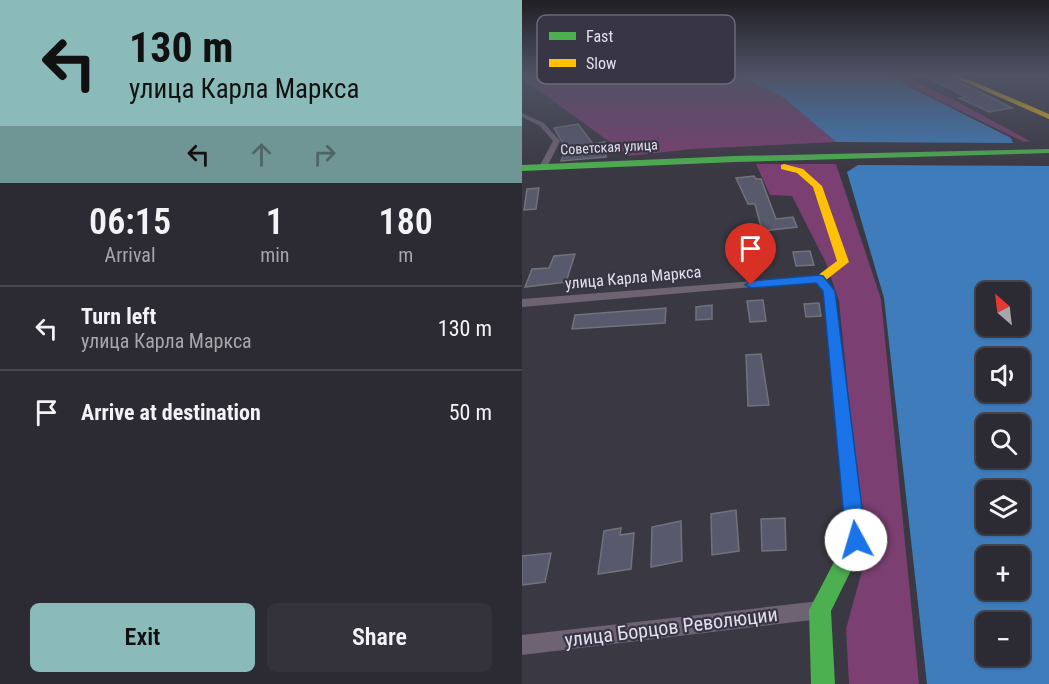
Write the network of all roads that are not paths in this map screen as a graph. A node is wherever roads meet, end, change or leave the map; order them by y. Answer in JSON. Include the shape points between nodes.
{"nodes":[{"id":1,"x":1026,"y":107,"type":"edge"},
{"id":2,"x":522,"y":115,"type":"edge"},
{"id":3,"x":1049,"y":117,"type":"edge"},
{"id":4,"x":1046,"y":151,"type":"edge"},
{"id":5,"x":543,"y":167,"type":"junction"},
{"id":6,"x":784,"y":167,"type":"dead end"},
{"id":7,"x":522,"y":168,"type":"edge"},
{"id":8,"x":819,"y":279,"type":"junction"},
{"id":9,"x":522,"y":303,"type":"edge"},
{"id":10,"x":820,"y":610,"type":"junction"},
{"id":11,"x":522,"y":645,"type":"edge"},
{"id":12,"x":823,"y":684,"type":"edge"}],
"edges":[{"from":1,"to":3,"type":"street"},
{"from":2,"to":5,"type":"street","via":[[545,124],[557,141]]},
{"from":4,"to":5,"type":"street","name":"Советская улица"},
{"from":5,"to":7,"type":"street","name":"Советская улица"},
{"from":6,"to":8,"type":"street","via":[[800,171],[817,186],[831,222],[843,262]]},
{"from":8,"to":9,"type":"street","name":"улица Карла Маркса"},
{"from":8,"to":10,"type":"street","via":[[829,291],[856,540]]},
{"from":10,"to":11,"type":"street","name":"улица Борцов Революции"},
{"from":10,"to":12,"type":"street"}]}
